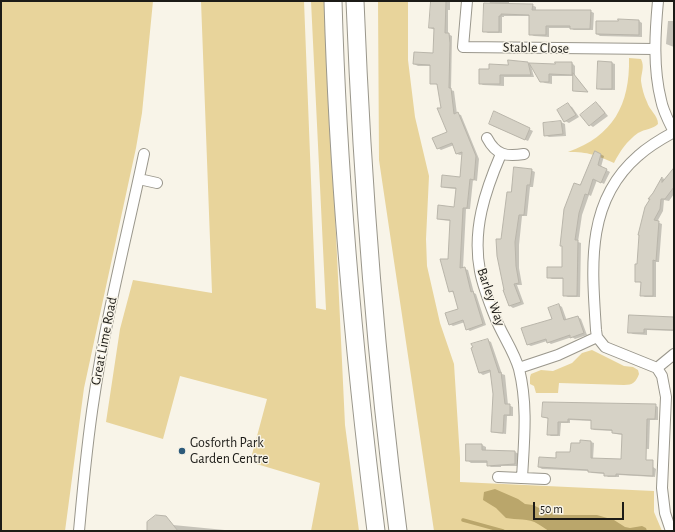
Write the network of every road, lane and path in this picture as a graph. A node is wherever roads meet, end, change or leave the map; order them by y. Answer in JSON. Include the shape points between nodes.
{"nodes":[{"id":1,"x":333,"y":1,"type":"edge"},
{"id":2,"x":355,"y":1,"type":"edge"},
{"id":3,"x":467,"y":1,"type":"edge"},
{"id":4,"x":658,"y":1,"type":"edge"},
{"id":5,"x":655,"y":49,"type":"junction"},
{"id":6,"x":674,"y":132,"type":"edge"},
{"id":7,"x":487,"y":138,"type":"dead end"},
{"id":8,"x":144,"y":154,"type":"dead end"},
{"id":9,"x":501,"y":154,"type":"junction"},
{"id":10,"x":524,"y":154,"type":"dead end"},
{"id":11,"x":139,"y":179,"type":"junction"},
{"id":12,"x":157,"y":183,"type":"dead end"},
{"id":13,"x":597,"y":338,"type":"junction"},
{"id":14,"x":674,"y":354,"type":"edge"},
{"id":15,"x":519,"y":368,"type":"junction"},
{"id":16,"x":657,"y":368,"type":"junction"},
{"id":17,"x":498,"y":477,"type":"dead end"},
{"id":18,"x":522,"y":478,"type":"junction"},
{"id":19,"x":545,"y":479,"type":"dead end"},
{"id":20,"x":79,"y":531,"type":"edge"},
{"id":21,"x":376,"y":531,"type":"edge"},
{"id":22,"x":398,"y":531,"type":"edge"},
{"id":23,"x":671,"y":531,"type":"edge"}],
"edges":[{"from":1,"to":21,"type":"main road","via":[[349,270]]},
{"from":2,"to":22,"type":"main road","via":[[366,203]]},
{"from":3,"to":5,"type":"street","name":"Stable Close","via":[[463,47]]},
{"from":4,"to":5,"type":"street"},
{"from":5,"to":6,"type":"street","via":[[661,101]]},
{"from":6,"to":13,"type":"street","via":[[634,160],[616,180],[604,202],[595,234],[593,266]]},
{"from":7,"to":9,"type":"street"},
{"from":8,"to":11,"type":"street","name":"Great Lime Road"},
{"from":9,"to":10,"type":"street"},
{"from":9,"to":15,"type":"street","name":"Barley Way","via":[[481,214],[477,252],[484,288]]},
{"from":11,"to":12,"type":"street"},
{"from":11,"to":20,"type":"street","name":"Great Lime Road","via":[[95,390]]},
{"from":13,"to":15,"type":"street"},
{"from":13,"to":16,"type":"street","via":[[605,346]]},
{"from":14,"to":16,"type":"street"},
{"from":15,"to":18,"type":"street","name":"Barley Way","via":[[526,418]]},
{"from":16,"to":23,"type":"street","via":[[662,376],[666,396],[662,488],[665,513]]},
{"from":17,"to":18,"type":"street"},
{"from":18,"to":19,"type":"street"}]}
